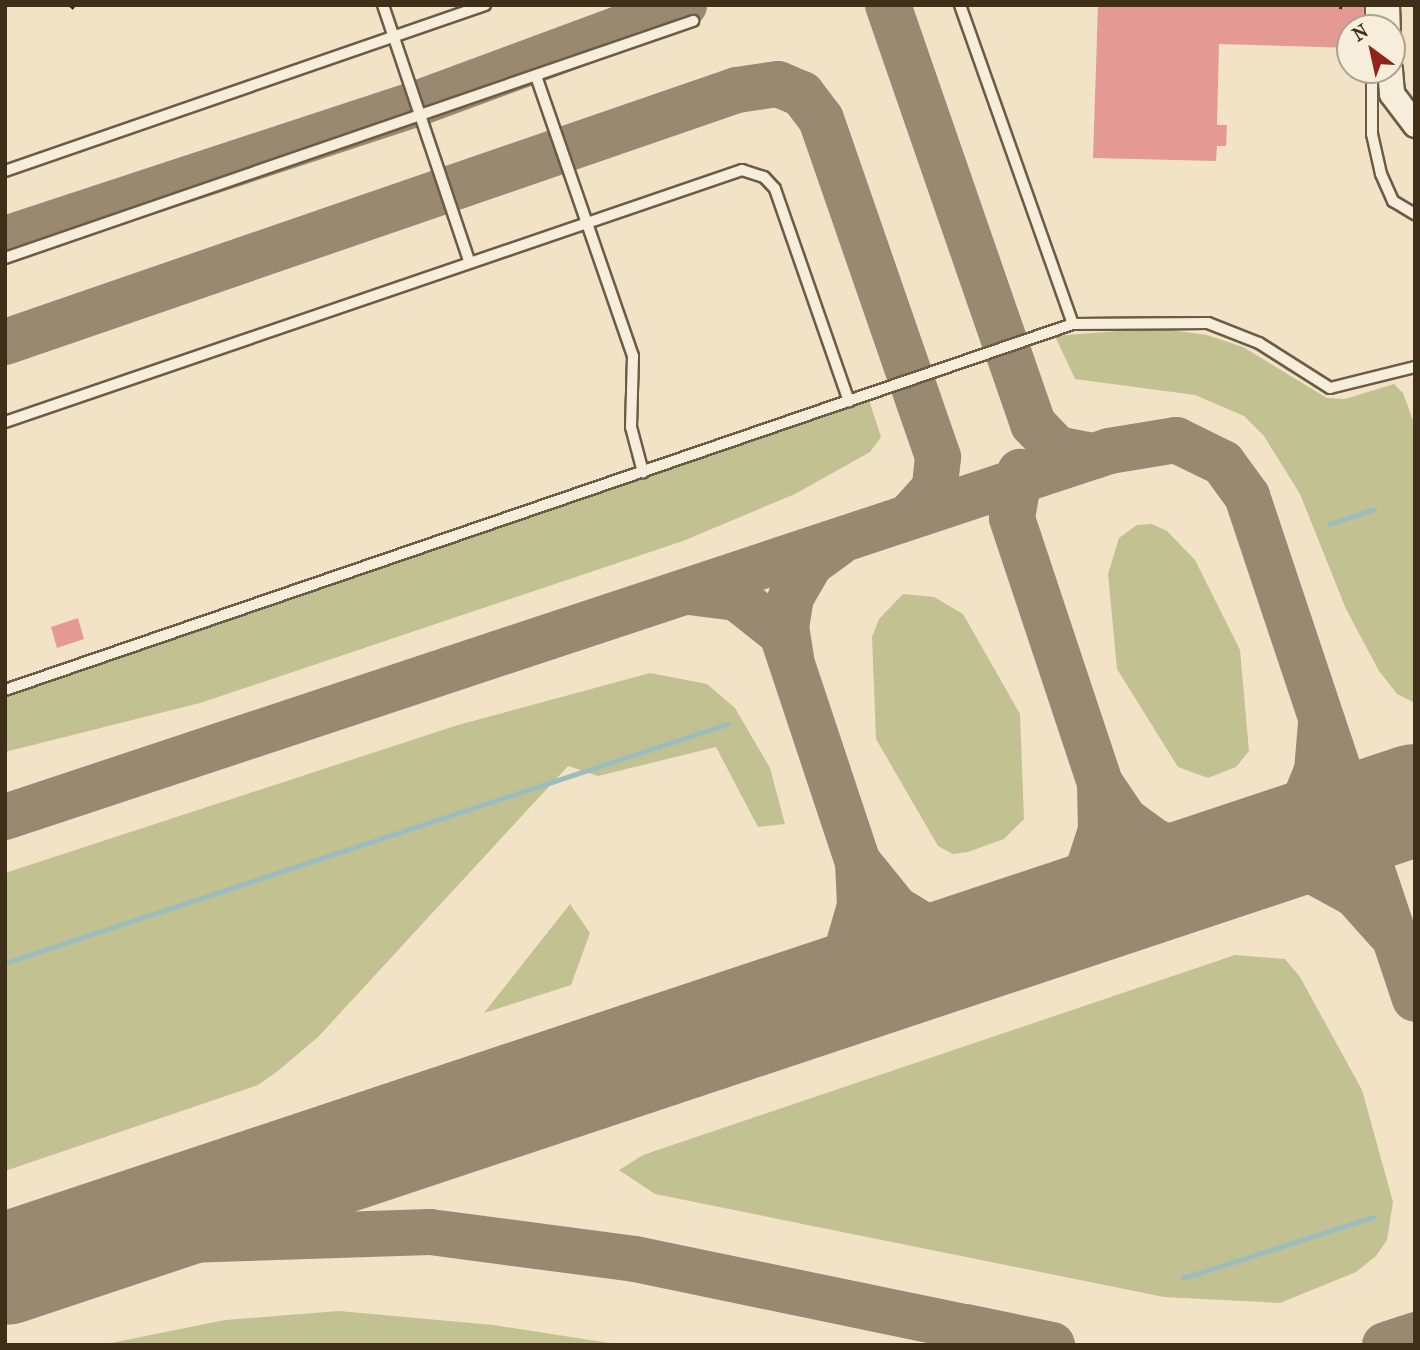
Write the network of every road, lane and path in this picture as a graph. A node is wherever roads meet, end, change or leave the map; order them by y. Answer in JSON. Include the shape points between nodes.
{"nodes":[{"id":1,"x":70,"y":5,"type":"edge"},
{"id":2,"x":383,"y":5,"type":"edge"},
{"id":3,"x":485,"y":5,"type":"edge"},
{"id":4,"x":960,"y":5,"type":"edge"},
{"id":5,"x":76,"y":10,"type":"dead end"},
{"id":6,"x":693,"y":21,"type":"dead end"},
{"id":7,"x":394,"y":38,"type":"junction"},
{"id":8,"x":536,"y":76,"type":"junction"},
{"id":9,"x":1371,"y":84,"type":"edge"},
{"id":10,"x":1391,"y":84,"type":"edge"},
{"id":11,"x":420,"y":116,"type":"junction"},
{"id":12,"x":1415,"y":125,"type":"edge"},
{"id":13,"x":5,"y":171,"type":"edge"},
{"id":14,"x":1415,"y":214,"type":"edge"},
{"id":15,"x":585,"y":221,"type":"junction"},
{"id":16,"x":5,"y":258,"type":"edge"},
{"id":17,"x":469,"y":261,"type":"junction"},
{"id":18,"x":1073,"y":324,"type":"junction"},
{"id":19,"x":1415,"y":367,"type":"edge"},
{"id":20,"x":849,"y":401,"type":"junction"},
{"id":21,"x":5,"y":422,"type":"edge"},
{"id":22,"x":643,"y":471,"type":"junction"},
{"id":23,"x":5,"y":690,"type":"edge"}],
"edges":[{"from":1,"to":5,"type":"path"},
{"from":2,"to":7,"type":"lane"},
{"from":3,"to":7,"type":"lane"},
{"from":4,"to":18,"type":"lane"},
{"from":6,"to":8,"type":"lane"},
{"from":7,"to":11,"type":"lane"},
{"from":7,"to":13,"type":"lane"},
{"from":8,"to":11,"type":"lane"},
{"from":8,"to":15,"type":"lane"},
{"from":9,"to":14,"type":"lane","via":[[1372,134],[1381,174],[1393,201]]},
{"from":10,"to":12,"type":"street","via":[[1392,94]]},
{"from":11,"to":16,"type":"lane"},
{"from":11,"to":17,"type":"lane"},
{"from":15,"to":17,"type":"lane"},
{"from":15,"to":20,"type":"lane","via":[[733,171],[764,177],[780,202]]},
{"from":15,"to":22,"type":"lane","via":[[635,365],[631,427]]},
{"from":17,"to":21,"type":"lane"},
{"from":18,"to":19,"type":"lane","via":[[1208,323],[1259,343],[1330,388]]},
{"from":18,"to":20,"type":"lane"},
{"from":20,"to":22,"type":"lane"},
{"from":22,"to":23,"type":"lane"}]}
